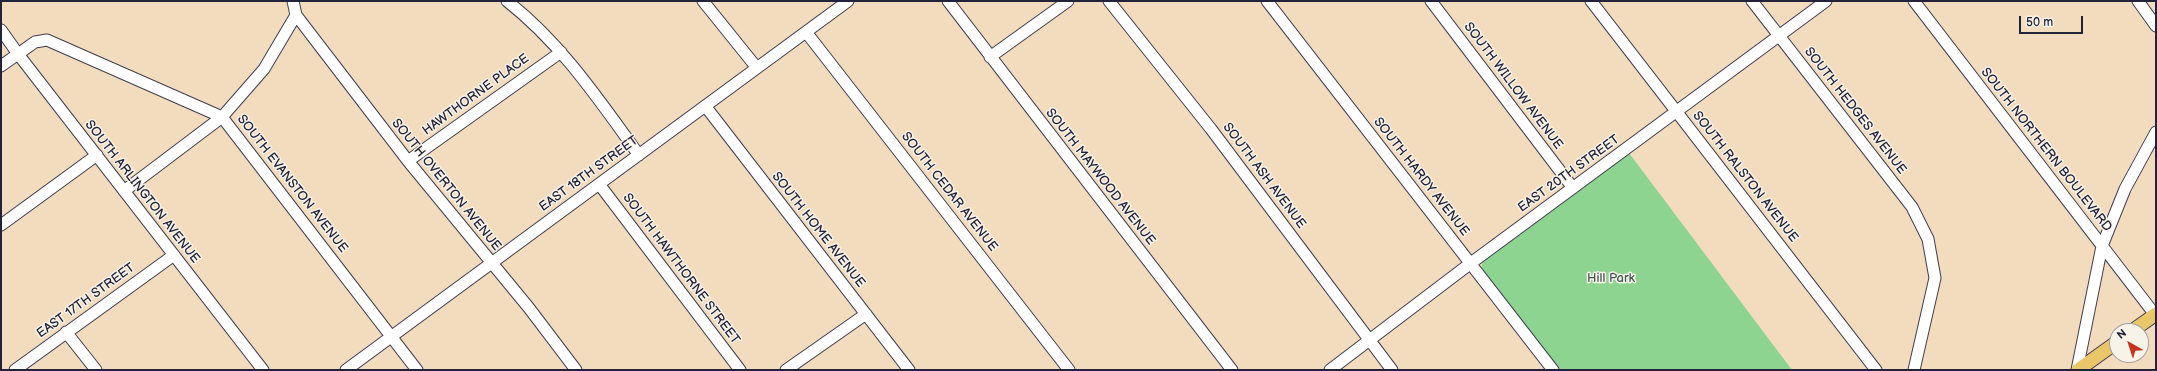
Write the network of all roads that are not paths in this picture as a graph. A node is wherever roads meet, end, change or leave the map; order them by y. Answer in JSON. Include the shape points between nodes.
{"nodes":[{"id":1,"x":293,"y":1,"type":"edge"},
{"id":2,"x":507,"y":1,"type":"edge"},
{"id":3,"x":703,"y":1,"type":"edge"},
{"id":4,"x":848,"y":1,"type":"edge"},
{"id":5,"x":948,"y":1,"type":"edge"},
{"id":6,"x":1068,"y":1,"type":"edge"},
{"id":7,"x":1109,"y":1,"type":"edge"},
{"id":8,"x":1267,"y":1,"type":"edge"},
{"id":9,"x":1431,"y":1,"type":"edge"},
{"id":10,"x":1590,"y":1,"type":"edge"},
{"id":11,"x":1752,"y":1,"type":"edge"},
{"id":12,"x":1826,"y":1,"type":"edge"},
{"id":13,"x":1914,"y":1,"type":"edge"},
{"id":14,"x":2138,"y":1,"type":"edge"},
{"id":15,"x":296,"y":15,"type":"junction"},
{"id":16,"x":2156,"y":26,"type":"edge"},
{"id":17,"x":1,"y":30,"type":"edge"},
{"id":18,"x":806,"y":32,"type":"junction"},
{"id":19,"x":1779,"y":37,"type":"junction"},
{"id":20,"x":561,"y":52,"type":"junction"},
{"id":21,"x":18,"y":54,"type":"junction"},
{"id":22,"x":990,"y":57,"type":"junction"},
{"id":23,"x":1,"y":66,"type":"edge"},
{"id":24,"x":757,"y":68,"type":"junction"},
{"id":25,"x":706,"y":107,"type":"junction"},
{"id":26,"x":1678,"y":112,"type":"junction"},
{"id":27,"x":222,"y":117,"type":"junction"},
{"id":28,"x":2156,"y":132,"type":"edge"},
{"id":29,"x":97,"y":155,"type":"junction"},
{"id":30,"x":639,"y":155,"type":"junction"},
{"id":31,"x":408,"y":161,"type":"junction"},
{"id":32,"x":599,"y":184,"type":"junction"},
{"id":33,"x":1574,"y":188,"type":"junction"},
{"id":34,"x":124,"y":191,"type":"junction"},
{"id":35,"x":1,"y":225,"type":"edge"},
{"id":36,"x":2102,"y":246,"type":"junction"},
{"id":37,"x":174,"y":255,"type":"junction"},
{"id":38,"x":490,"y":263,"type":"junction"},
{"id":39,"x":1470,"y":263,"type":"junction"},
{"id":40,"x":866,"y":314,"type":"junction"},
{"id":41,"x":2156,"y":315,"type":"edge"},
{"id":42,"x":2144,"y":323,"type":"edge"},
{"id":43,"x":66,"y":332,"type":"junction"},
{"id":44,"x":391,"y":336,"type":"junction"},
{"id":45,"x":1369,"y":341,"type":"junction"},
{"id":46,"x":2109,"y":348,"type":"edge"},
{"id":47,"x":15,"y":370,"type":"edge"},
{"id":48,"x":96,"y":370,"type":"edge"},
{"id":49,"x":263,"y":370,"type":"edge"},
{"id":50,"x":346,"y":370,"type":"edge"},
{"id":51,"x":417,"y":370,"type":"edge"},
{"id":52,"x":576,"y":370,"type":"edge"},
{"id":53,"x":740,"y":370,"type":"edge"},
{"id":54,"x":786,"y":370,"type":"edge"},
{"id":55,"x":909,"y":370,"type":"edge"},
{"id":56,"x":1069,"y":370,"type":"edge"},
{"id":57,"x":1232,"y":370,"type":"edge"},
{"id":58,"x":1330,"y":370,"type":"edge"},
{"id":59,"x":1392,"y":370,"type":"edge"},
{"id":60,"x":1553,"y":370,"type":"edge"},
{"id":61,"x":1876,"y":370,"type":"edge"},
{"id":62,"x":1914,"y":370,"type":"edge"},
{"id":63,"x":2078,"y":370,"type":"edge"}],
"edges":[{"from":1,"to":15,"type":"street"},
{"from":2,"to":20,"type":"street"},
{"from":3,"to":24,"type":"street"},
{"from":4,"to":18,"type":"street","name":"EAST 18TH STREET"},
{"from":5,"to":22,"type":"street","name":"SOUTH MAYWOOD AVENUE"},
{"from":6,"to":22,"type":"street"},
{"from":7,"to":45,"type":"street","name":"SOUTH ASH AVENUE","via":[[1211,129]]},
{"from":8,"to":39,"type":"street","name":"SOUTH HARDY AVENUE"},
{"from":9,"to":33,"type":"street","name":"SOUTH WILLOW AVENUE"},
{"from":10,"to":26,"type":"street","name":"SOUTH RALSTON AVENUE"},
{"from":11,"to":19,"type":"street","name":"SOUTH HEDGES AVENUE"},
{"from":12,"to":19,"type":"street","name":"EAST 20TH STREET"},
{"from":13,"to":36,"type":"street","name":"SOUTH NORTHERN BOULEVARD"},
{"from":14,"to":16,"type":"street"},
{"from":15,"to":27,"type":"street","via":[[264,69]]},
{"from":15,"to":31,"type":"street","name":"SOUTH OVERTON AVENUE"},
{"from":17,"to":21,"type":"street","name":"SOUTH ARLINGTON AVENUE"},
{"from":18,"to":24,"type":"street","name":"EAST 18TH STREET"},
{"from":18,"to":56,"type":"street","name":"SOUTH CEDAR AVENUE"},
{"from":19,"to":26,"type":"street","name":"EAST 20TH STREET"},
{"from":19,"to":62,"type":"street","name":"SOUTH HEDGES AVENUE","via":[[1912,207],[1929,243],[1935,278]]},
{"from":20,"to":30,"type":"street","via":[[587,83]]},
{"from":20,"to":31,"type":"street","name":"HAWTHORNE PLACE"},
{"from":21,"to":23,"type":"street","name":"SOUTH EVANSTON AVENUE"},
{"from":21,"to":27,"type":"street","name":"SOUTH EVANSTON AVENUE","via":[[35,42],[47,40]]},
{"from":21,"to":29,"type":"street","name":"SOUTH ARLINGTON AVENUE"},
{"from":22,"to":57,"type":"street","name":"SOUTH MAYWOOD AVENUE"},
{"from":24,"to":25,"type":"street","name":"EAST 18TH STREET"},
{"from":25,"to":30,"type":"street","name":"EAST 18TH STREET"},
{"from":25,"to":40,"type":"street","name":"SOUTH HOME AVENUE"},
{"from":26,"to":33,"type":"street","name":"EAST 20TH STREET"},
{"from":26,"to":61,"type":"street","name":"SOUTH RALSTON AVENUE"},
{"from":27,"to":34,"type":"street"},
{"from":27,"to":44,"type":"street","name":"SOUTH EVANSTON AVENUE"},
{"from":28,"to":36,"type":"street","via":[[2125,189]]},
{"from":29,"to":34,"type":"street","name":"SOUTH ARLINGTON AVENUE"},
{"from":29,"to":35,"type":"street"},
{"from":30,"to":32,"type":"street","name":"EAST 18TH STREET"},
{"from":31,"to":38,"type":"street","name":"SOUTH OVERTON AVENUE"},
{"from":32,"to":38,"type":"street","name":"EAST 18TH STREET"},
{"from":32,"to":53,"type":"street","name":"SOUTH HAWTHORNE STREET"},
{"from":33,"to":39,"type":"street","name":"EAST 20TH STREET"},
{"from":34,"to":37,"type":"street","name":"SOUTH ARLINGTON AVENUE"},
{"from":36,"to":41,"type":"street","name":"SOUTH NORTHERN BOULEVARD"},
{"from":36,"to":63,"type":"street"},
{"from":37,"to":43,"type":"street","name":"EAST 17TH STREET"},
{"from":37,"to":49,"type":"street","name":"SOUTH ARLINGTON AVENUE"},
{"from":38,"to":44,"type":"street","name":"EAST 18TH STREET"},
{"from":38,"to":52,"type":"street","name":"SOUTH OVERTON AVENUE","via":[[529,308]]},
{"from":39,"to":45,"type":"street","name":"EAST 20TH STREET"},
{"from":39,"to":60,"type":"street","name":"SOUTH HARDY AVENUE"},
{"from":40,"to":54,"type":"street"},
{"from":40,"to":55,"type":"street","name":"SOUTH HOME AVENUE"},
{"from":41,"to":42,"type":"main road"},
{"from":43,"to":47,"type":"street","name":"EAST 17TH STREET"},
{"from":43,"to":48,"type":"street"},
{"from":44,"to":50,"type":"street","name":"EAST 18TH STREET"},
{"from":44,"to":51,"type":"street","name":"SOUTH EVANSTON AVENUE"},
{"from":45,"to":58,"type":"street","name":"EAST 20TH STREET"},
{"from":45,"to":59,"type":"street","name":"SOUTH ASH AVENUE"},
{"from":46,"to":63,"type":"main road"}]}
